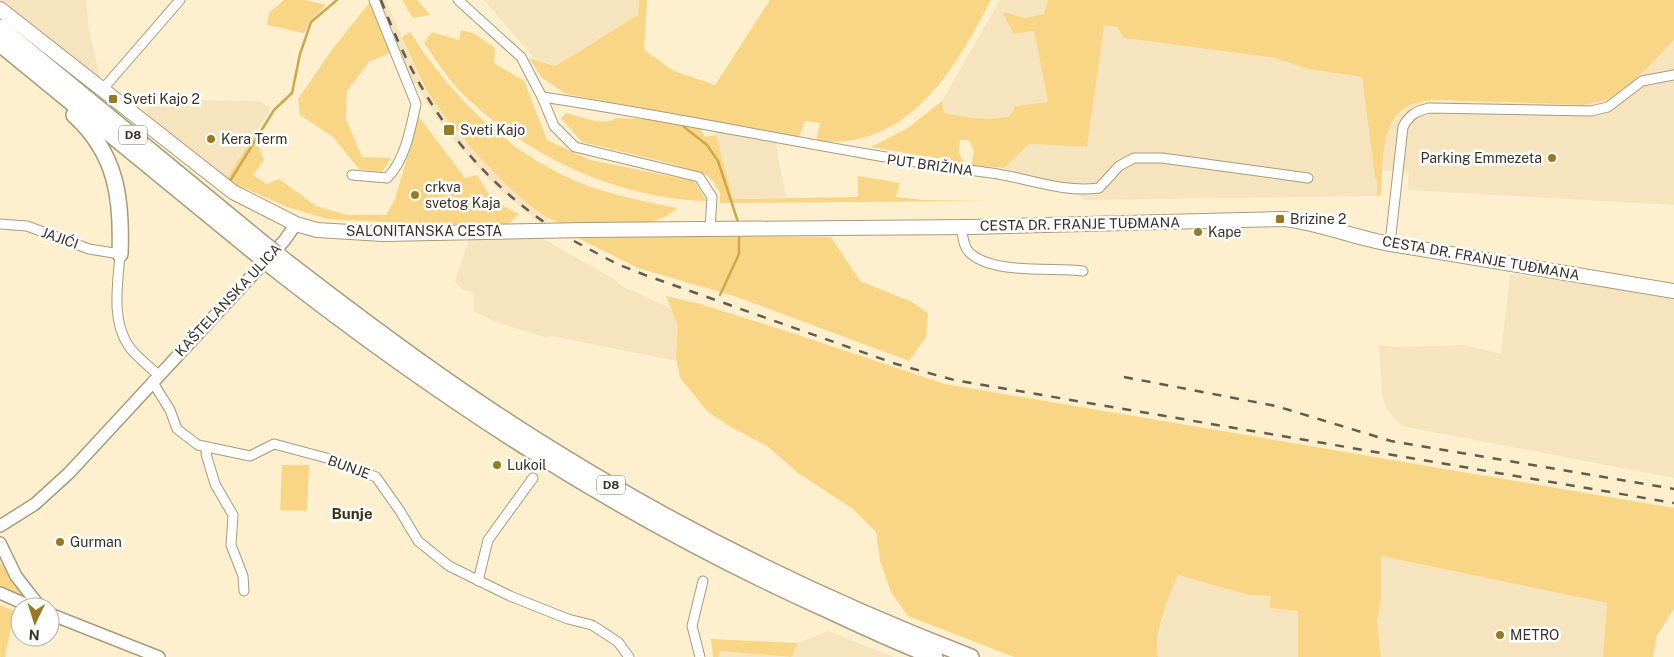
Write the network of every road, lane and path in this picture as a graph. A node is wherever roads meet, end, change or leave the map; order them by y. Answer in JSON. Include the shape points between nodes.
{"nodes":[{"id":1,"x":180,"y":0,"type":"edge"},
{"id":2,"x":374,"y":0,"type":"edge"},
{"id":3,"x":458,"y":0,"type":"edge"},
{"id":4,"x":0,"y":9,"type":"edge"},
{"id":5,"x":0,"y":27,"type":"edge"},
{"id":6,"x":0,"y":44,"type":"edge"},
{"id":7,"x":1674,"y":75,"type":"edge"},
{"id":8,"x":47,"y":82,"type":"junction"},
{"id":9,"x":102,"y":90,"type":"junction"},
{"id":10,"x":542,"y":96,"type":"junction"},
{"id":11,"x":352,"y":175,"type":"dead end"},
{"id":12,"x":1308,"y":178,"type":"dead end"},
{"id":13,"x":0,"y":224,"type":"edge"},
{"id":14,"x":296,"y":224,"type":"junction"},
{"id":15,"x":962,"y":227,"type":"junction"},
{"id":16,"x":710,"y":229,"type":"junction"},
{"id":17,"x":727,"y":229,"type":"joint"},
{"id":18,"x":1390,"y":244,"type":"junction"},
{"id":19,"x":259,"y":248,"type":"junction"},
{"id":20,"x":120,"y":254,"type":"junction"},
{"id":21,"x":279,"y":264,"type":"junction"},
{"id":22,"x":1082,"y":271,"type":"dead end"},
{"id":23,"x":1674,"y":291,"type":"edge"},
{"id":24,"x":155,"y":378,"type":"junction"},
{"id":25,"x":206,"y":448,"type":"junction"},
{"id":26,"x":533,"y":478,"type":"dead end"},
{"id":27,"x":0,"y":526,"type":"edge"},
{"id":28,"x":0,"y":543,"type":"edge"},
{"id":29,"x":478,"y":581,"type":"junction"},
{"id":30,"x":703,"y":581,"type":"dead end"},
{"id":31,"x":244,"y":591,"type":"dead end"},
{"id":32,"x":32,"y":597,"type":"edge"},
{"id":33,"x":60,"y":618,"type":"edge"},
{"id":34,"x":160,"y":657,"type":"edge"},
{"id":35,"x":629,"y":657,"type":"edge"},
{"id":36,"x":700,"y":657,"type":"edge"},
{"id":37,"x":935,"y":657,"type":"edge"},
{"id":38,"x":971,"y":657,"type":"edge"}],
"edges":[{"from":1,"to":9,"type":"street"},
{"from":2,"to":11,"type":"street","via":[[416,104],[394,171],[386,178]]},
{"from":3,"to":10,"type":"street","via":[[521,57]]},
{"from":4,"to":9,"type":"main road","name":"SALONITANSKA CESTA"},
{"from":5,"to":19,"type":"highway","number":"D8"},
{"from":6,"to":8,"type":"highway","number":"D8"},
{"from":7,"to":18,"type":"street","via":[[1642,81],[1608,107],[1591,111],[1428,108],[1416,111],[1403,127]]},
{"from":8,"to":19,"type":"highway","number":"D8"},
{"from":8,"to":20,"type":"highway","via":[[49,93],[79,120],[107,159],[118,187]]},
{"from":9,"to":14,"type":"main road","name":"SALONITANSKA CESTA","via":[[233,192]]},
{"from":10,"to":12,"type":"street","name":"PUT BRIŽINA","via":[[882,158],[1008,175],[1060,188],[1099,188],[1119,166],[1134,158],[1162,158]]},
{"from":10,"to":16,"type":"street","via":[[554,126],[575,147],[699,177],[712,197]]},
{"from":13,"to":20,"type":"street","name":"JAJIĆI","via":[[27,226],[89,249]]},
{"from":14,"to":16,"type":"main road","name":"SALONITANSKA CESTA","via":[[317,230],[383,234]]},
{"from":14,"to":24,"type":"street","name":"KAŠTELANSKA ULICA","via":[[284,241]]},
{"from":15,"to":17,"type":"main road","name":"CESTA DR. FRANJE TUĐMANA"},
{"from":15,"to":18,"type":"main road","name":"CESTA DR. FRANJE TUĐMANA","via":[[1284,219],[1304,221]]},
{"from":15,"to":22,"type":"street","via":[[970,253],[988,262],[1018,268]]},
{"from":16,"to":17,"type":"main road","name":"SALONITANSKA CESTA"},
{"from":18,"to":23,"type":"main road","name":"CESTA DR. FRANJE TUĐMANA"},
{"from":19,"to":21,"type":"highway","number":"D8","bridge":true},
{"from":20,"to":24,"type":"street","via":[[117,305],[120,330],[128,346]]},
{"from":21,"to":37,"type":"highway","number":"D8","via":[[411,372],[614,503],[779,589]]},
{"from":21,"to":38,"type":"highway","number":"D8","via":[[538,441],[621,491],[786,578]]},
{"from":24,"to":25,"type":"street","name":"BUNJE","via":[[177,429],[188,440]]},
{"from":24,"to":27,"type":"street","name":"KAŠTELANSKA ULICA","via":[[49,493]]},
{"from":25,"to":29,"type":"street","name":"BUNJE","via":[[250,456],[274,444],[334,460],[376,477],[418,541],[449,566]]},
{"from":25,"to":31,"type":"street","via":[[215,484],[233,515],[231,546],[243,576]]},
{"from":26,"to":29,"type":"street","via":[[488,540]]},
{"from":28,"to":32,"type":"street","via":[[16,576]]},
{"from":29,"to":35,"type":"street","name":"BUNJE","via":[[535,606],[592,625],[618,642]]},
{"from":30,"to":36,"type":"street","via":[[692,626]]},
{"from":33,"to":34,"type":"street"}]}
